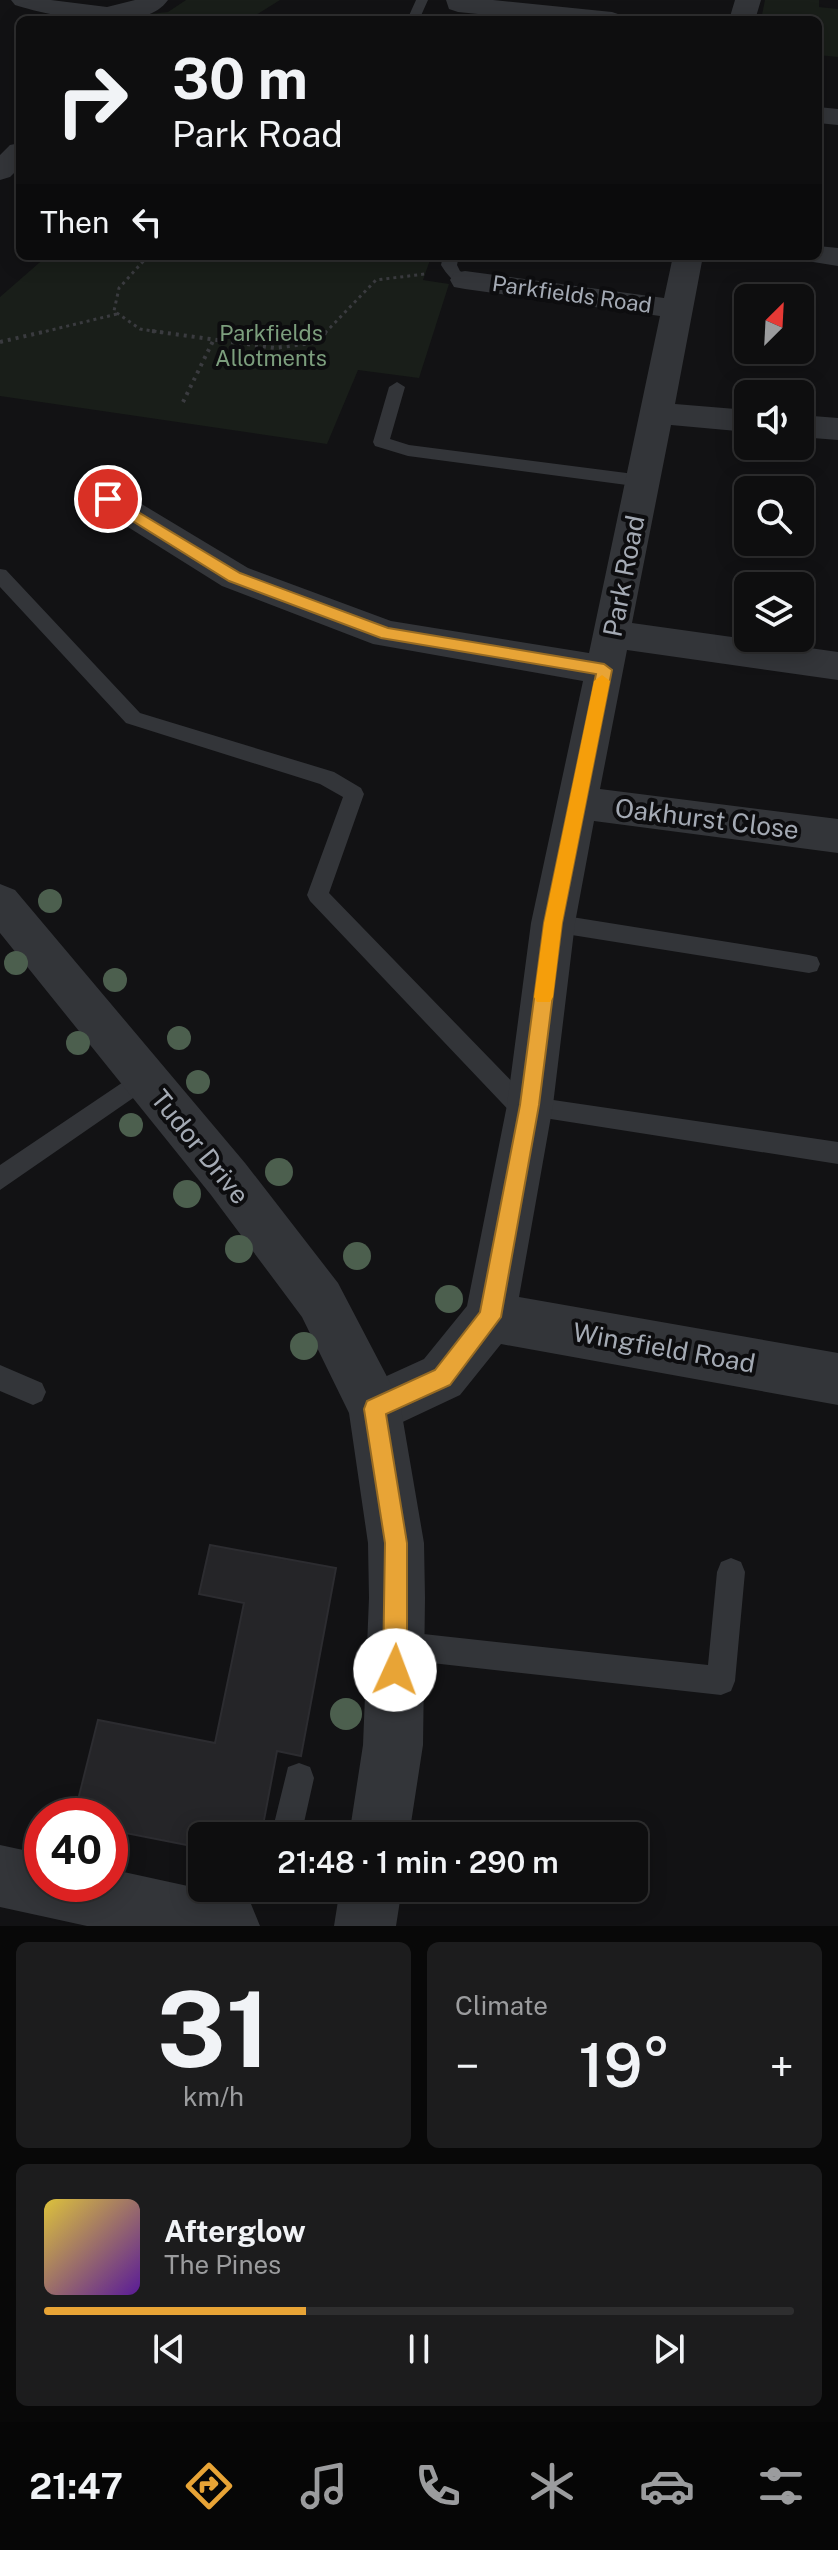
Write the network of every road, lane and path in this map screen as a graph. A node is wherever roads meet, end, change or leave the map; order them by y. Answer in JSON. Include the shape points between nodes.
{"nodes":[{"id":1,"x":155,"y":0,"type":"edge"},
{"id":2,"x":423,"y":0,"type":"edge"},
{"id":3,"x":30,"y":1,"type":"edge"},
{"id":4,"x":459,"y":2,"type":"edge"},
{"id":5,"x":576,"y":16,"type":"edge"},
{"id":6,"x":16,"y":155,"type":"edge"},
{"id":7,"x":0,"y":171,"type":"edge"},
{"id":8,"x":144,"y":260,"type":"edge"},
{"id":9,"x":687,"y":260,"type":"edge"},
{"id":10,"x":457,"y":270,"type":"edge"},
{"id":11,"x":678,"y":309,"type":"junction"},
{"id":12,"x":118,"y":314,"type":"junction"},
{"id":13,"x":214,"y":339,"type":"junction"},
{"id":14,"x":0,"y":342,"type":"edge"},
{"id":15,"x":397,"y":387,"type":"dead end"},
{"id":16,"x":183,"y":402,"type":"dead end"},
{"id":17,"x":656,"y":413,"type":"junction"},
{"id":18,"x":734,"y":420,"type":"edge"},
{"id":19,"x":814,"y":427,"type":"edge"},
{"id":20,"x":838,"y":429,"type":"edge"},
{"id":21,"x":642,"y":481,"type":"junction"},
{"id":22,"x":108,"y":499,"type":"dead end"},
{"id":23,"x":0,"y":575,"type":"edge"},
{"id":24,"x":609,"y":652,"type":"junction"},
{"id":25,"x":838,"y":666,"type":"edge"},
{"id":26,"x":576,"y":802,"type":"junction"},
{"id":27,"x":838,"y":836,"type":"edge"},
{"id":28,"x":0,"y":902,"type":"edge"},
{"id":29,"x":553,"y":923,"type":"junction"},
{"id":30,"x":809,"y":964,"type":"dead end"},
{"id":31,"x":144,"y":1078,"type":"junction"},
{"id":32,"x":529,"y":1110,"type":"junction"},
{"id":33,"x":838,"y":1153,"type":"edge"},
{"id":34,"x":0,"y":1179,"type":"edge"},
{"id":35,"x":490,"y":1317,"type":"junction"},
{"id":36,"x":0,"y":1378,"type":"edge"},
{"id":37,"x":838,"y":1379,"type":"edge"},
{"id":38,"x":33,"y":1392,"type":"dead end"},
{"id":39,"x":375,"y":1409,"type":"junction"},
{"id":40,"x":731,"y":1572,"type":"dead end"},
{"id":41,"x":396,"y":1645,"type":"junction"},
{"id":42,"x":299,"y":1778,"type":"dead end"},
{"id":43,"x":289,"y":1822,"type":"edge"},
{"id":44,"x":381,"y":1822,"type":"edge"},
{"id":45,"x":0,"y":1876,"type":"edge"},
{"id":46,"x":369,"y":1902,"type":"edge"},
{"id":47,"x":229,"y":1926,"type":"edge"},
{"id":48,"x":365,"y":1926,"type":"edge"}],
"edges":[{"from":1,"to":3,"type":"street","via":[[137,11],[117,14],[75,13]]},
{"from":2,"to":4,"type":"street"},
{"from":4,"to":5,"type":"street"},
{"from":6,"to":7,"type":"street"},
{"from":8,"to":12,"type":"path","via":[[119,288],[114,311]]},
{"from":9,"to":11,"type":"street","name":"Park Road"},
{"from":10,"to":11,"type":"street","name":"Parkfields Road"},
{"from":10,"to":13,"type":"path","via":[[376,280],[336,325],[311,343],[275,348]]},
{"from":11,"to":17,"type":"street","name":"Park Road"},
{"from":12,"to":13,"type":"path","via":[[140,329]]},
{"from":12,"to":14,"type":"path"},
{"from":13,"to":16,"type":"path"},
{"from":15,"to":21,"type":"lane","via":[[381,442]]},
{"from":17,"to":18,"type":"street"},
{"from":17,"to":21,"type":"street","name":"Park Road"},
{"from":19,"to":20,"type":"street"},
{"from":21,"to":24,"type":"street","name":"Park Road"},
{"from":22,"to":24,"type":"street","via":[[235,577],[386,634]]},
{"from":23,"to":32,"type":"lane","via":[[133,718],[327,778],[354,794],[318,895]]},
{"from":24,"to":25,"type":"street"},
{"from":24,"to":26,"type":"street","name":"Park Road"},
{"from":26,"to":27,"type":"street","name":"Oakhurst Close"},
{"from":26,"to":29,"type":"street","name":"Park Road"},
{"from":28,"to":31,"type":"street","name":"Tudor Drive"},
{"from":29,"to":30,"type":"lane"},
{"from":29,"to":32,"type":"street","name":"Park Road"},
{"from":31,"to":34,"type":"lane"},
{"from":31,"to":39,"type":"street","name":"Tudor Drive","via":[[320,1300]]},
{"from":32,"to":33,"type":"lane"},
{"from":32,"to":35,"type":"street","name":"Park Road"},
{"from":35,"to":37,"type":"street","name":"Wingfield Road"},
{"from":35,"to":39,"type":"street","name":"Park Road","via":[[442,1377]]},
{"from":36,"to":38,"type":"lane"},
{"from":39,"to":41,"type":"street","via":[[396,1543]]},
{"from":40,"to":41,"type":"lane","via":[[721,1681]]},
{"from":41,"to":44,"type":"street","via":[[393,1745]]},
{"from":42,"to":43,"type":"lane"},
{"from":45,"to":47,"type":"street"},
{"from":46,"to":48,"type":"street"}]}
